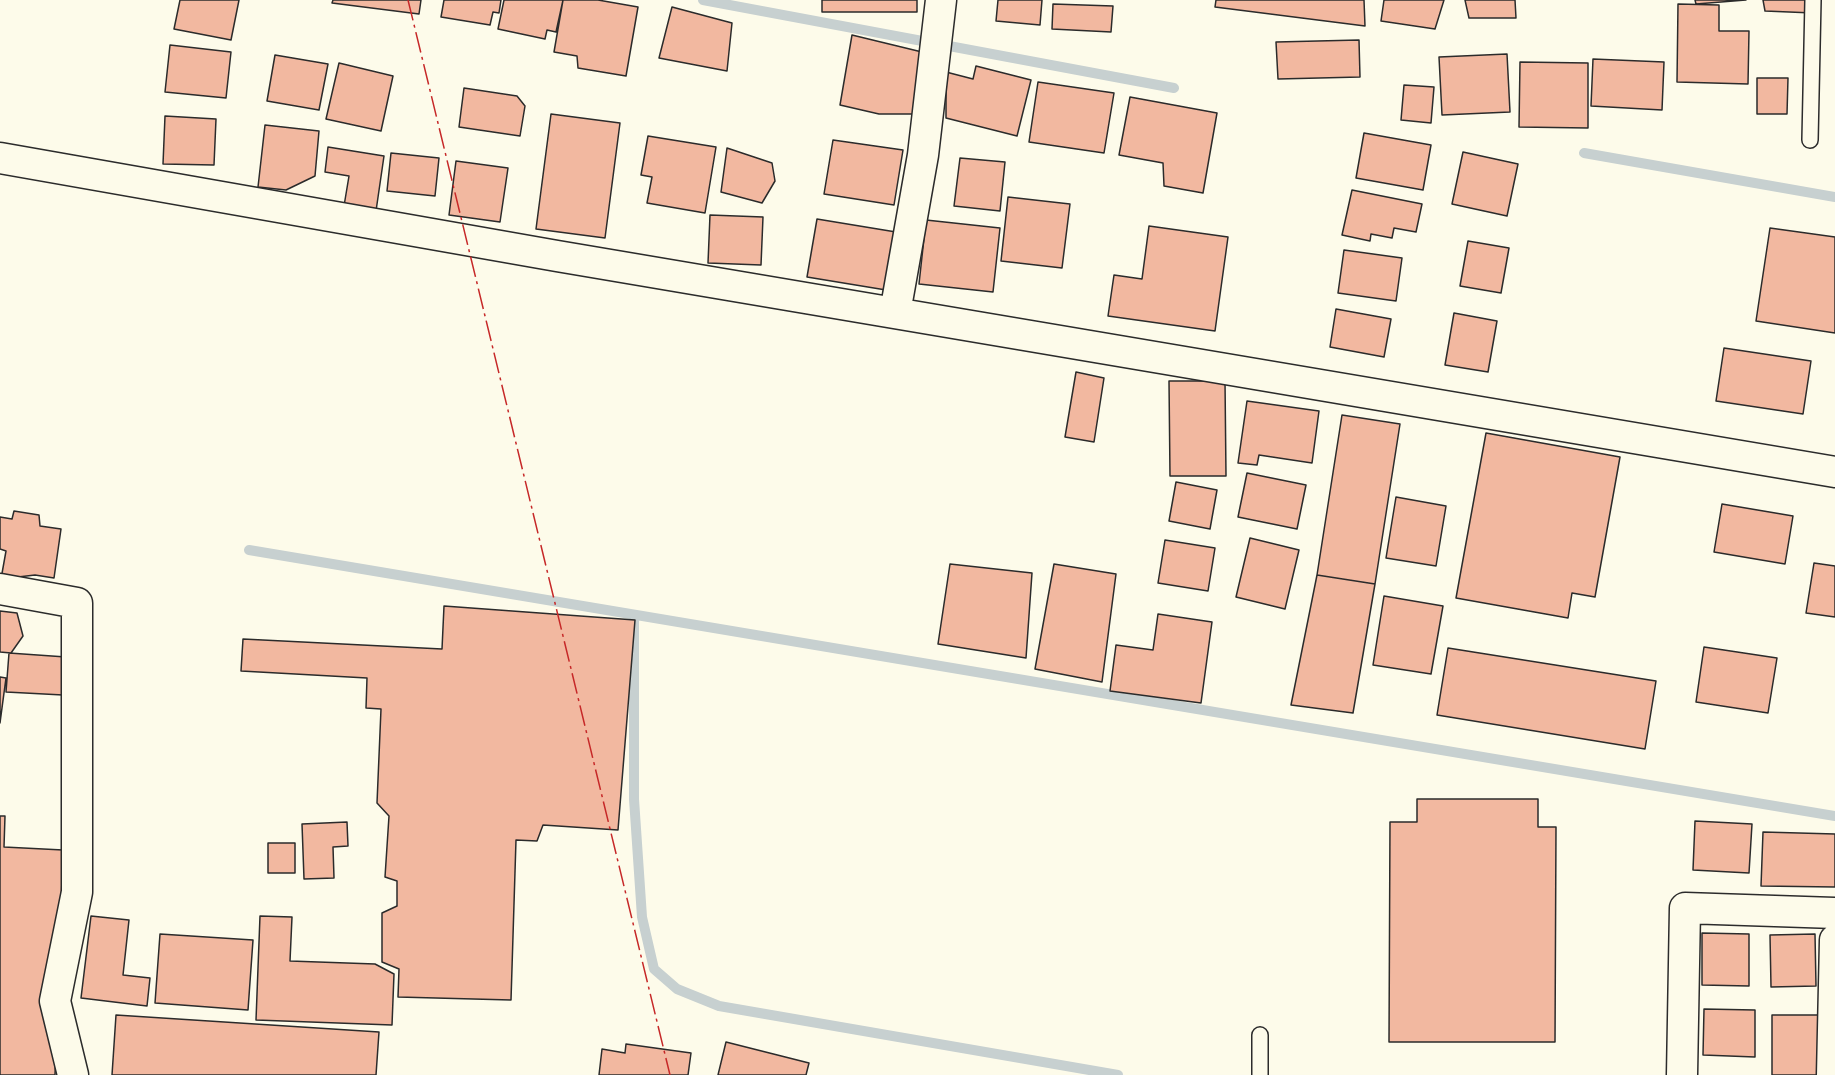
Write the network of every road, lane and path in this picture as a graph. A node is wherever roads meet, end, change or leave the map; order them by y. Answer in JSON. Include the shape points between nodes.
{"nodes":[{"id":1,"x":941,"y":0,"type":"edge"},
{"id":2,"x":1813,"y":0,"type":"edge"},
{"id":3,"x":1810,"y":140,"type":"dead end"},
{"id":4,"x":0,"y":158,"type":"edge"},
{"id":5,"x":895,"y":313,"type":"junction"},
{"id":6,"x":1835,"y":472,"type":"edge"},
{"id":7,"x":0,"y":589,"type":"edge"},
{"id":8,"x":1835,"y":913,"type":"edge"},
{"id":9,"x":1835,"y":940,"type":"edge"},
{"id":10,"x":1260,"y":1035,"type":"dead end"},
{"id":11,"x":73,"y":1075,"type":"edge"},
{"id":12,"x":1260,"y":1075,"type":"edge"},
{"id":13,"x":1682,"y":1075,"type":"edge"},
{"id":14,"x":1832,"y":1075,"type":"edge"}],
"edges":[{"from":1,"to":5,"type":"street","via":[[923,155]]},
{"from":2,"to":3,"type":"lane"},
{"from":4,"to":5,"type":"street"},
{"from":5,"to":6,"type":"street"},
{"from":7,"to":11,"type":"street","via":[[77,603],[77,892],[55,1001]]},
{"from":8,"to":13,"type":"street","via":[[1685,908]]},
{"from":9,"to":14,"type":"street"},
{"from":10,"to":12,"type":"lane"}]}
